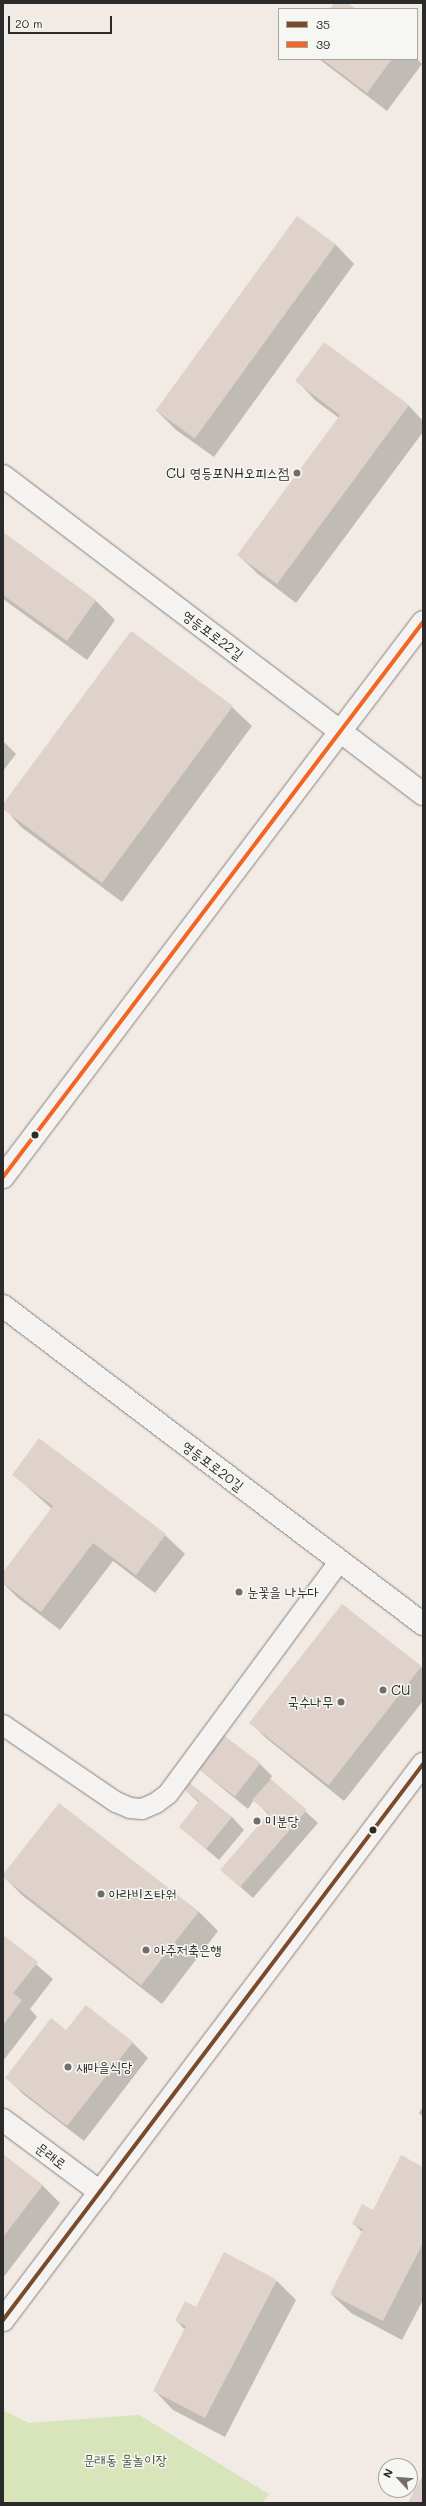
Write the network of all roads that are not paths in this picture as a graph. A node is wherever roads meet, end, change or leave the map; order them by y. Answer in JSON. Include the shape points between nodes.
{"nodes":[{"id":1,"x":3,"y":476,"type":"edge"},
{"id":2,"x":423,"y":622,"type":"edge"},
{"id":3,"x":340,"y":731,"type":"junction"},
{"id":4,"x":423,"y":794,"type":"edge"},
{"id":5,"x":3,"y":1177,"type":"edge"},
{"id":6,"x":3,"y":1306,"type":"edge"},
{"id":7,"x":340,"y":1561,"type":"junction"},
{"id":8,"x":423,"y":1624,"type":"edge"},
{"id":9,"x":3,"y":1725,"type":"edge"},
{"id":10,"x":423,"y":1764,"type":"edge"},
{"id":11,"x":3,"y":2120,"type":"edge"},
{"id":12,"x":100,"y":2192,"type":"junction"},
{"id":13,"x":3,"y":2320,"type":"edge"}],
"edges":[{"from":1,"to":3,"type":"street","name":"영등포로22길"},
{"from":2,"to":3,"type":"street"},
{"from":3,"to":4,"type":"street","name":"영등포로22길"},
{"from":3,"to":5,"type":"street"},
{"from":6,"to":7,"type":"street","name":"영등포로20길"},
{"from":7,"to":8,"type":"street","name":"영등포로20길"},
{"from":7,"to":9,"type":"lane","via":[[168,1794],[156,1803],[142,1809],[130,1808],[116,1802]]},
{"from":10,"to":12,"type":"street"},
{"from":11,"to":12,"type":"street","name":"문래로"},
{"from":12,"to":13,"type":"street"}]}
